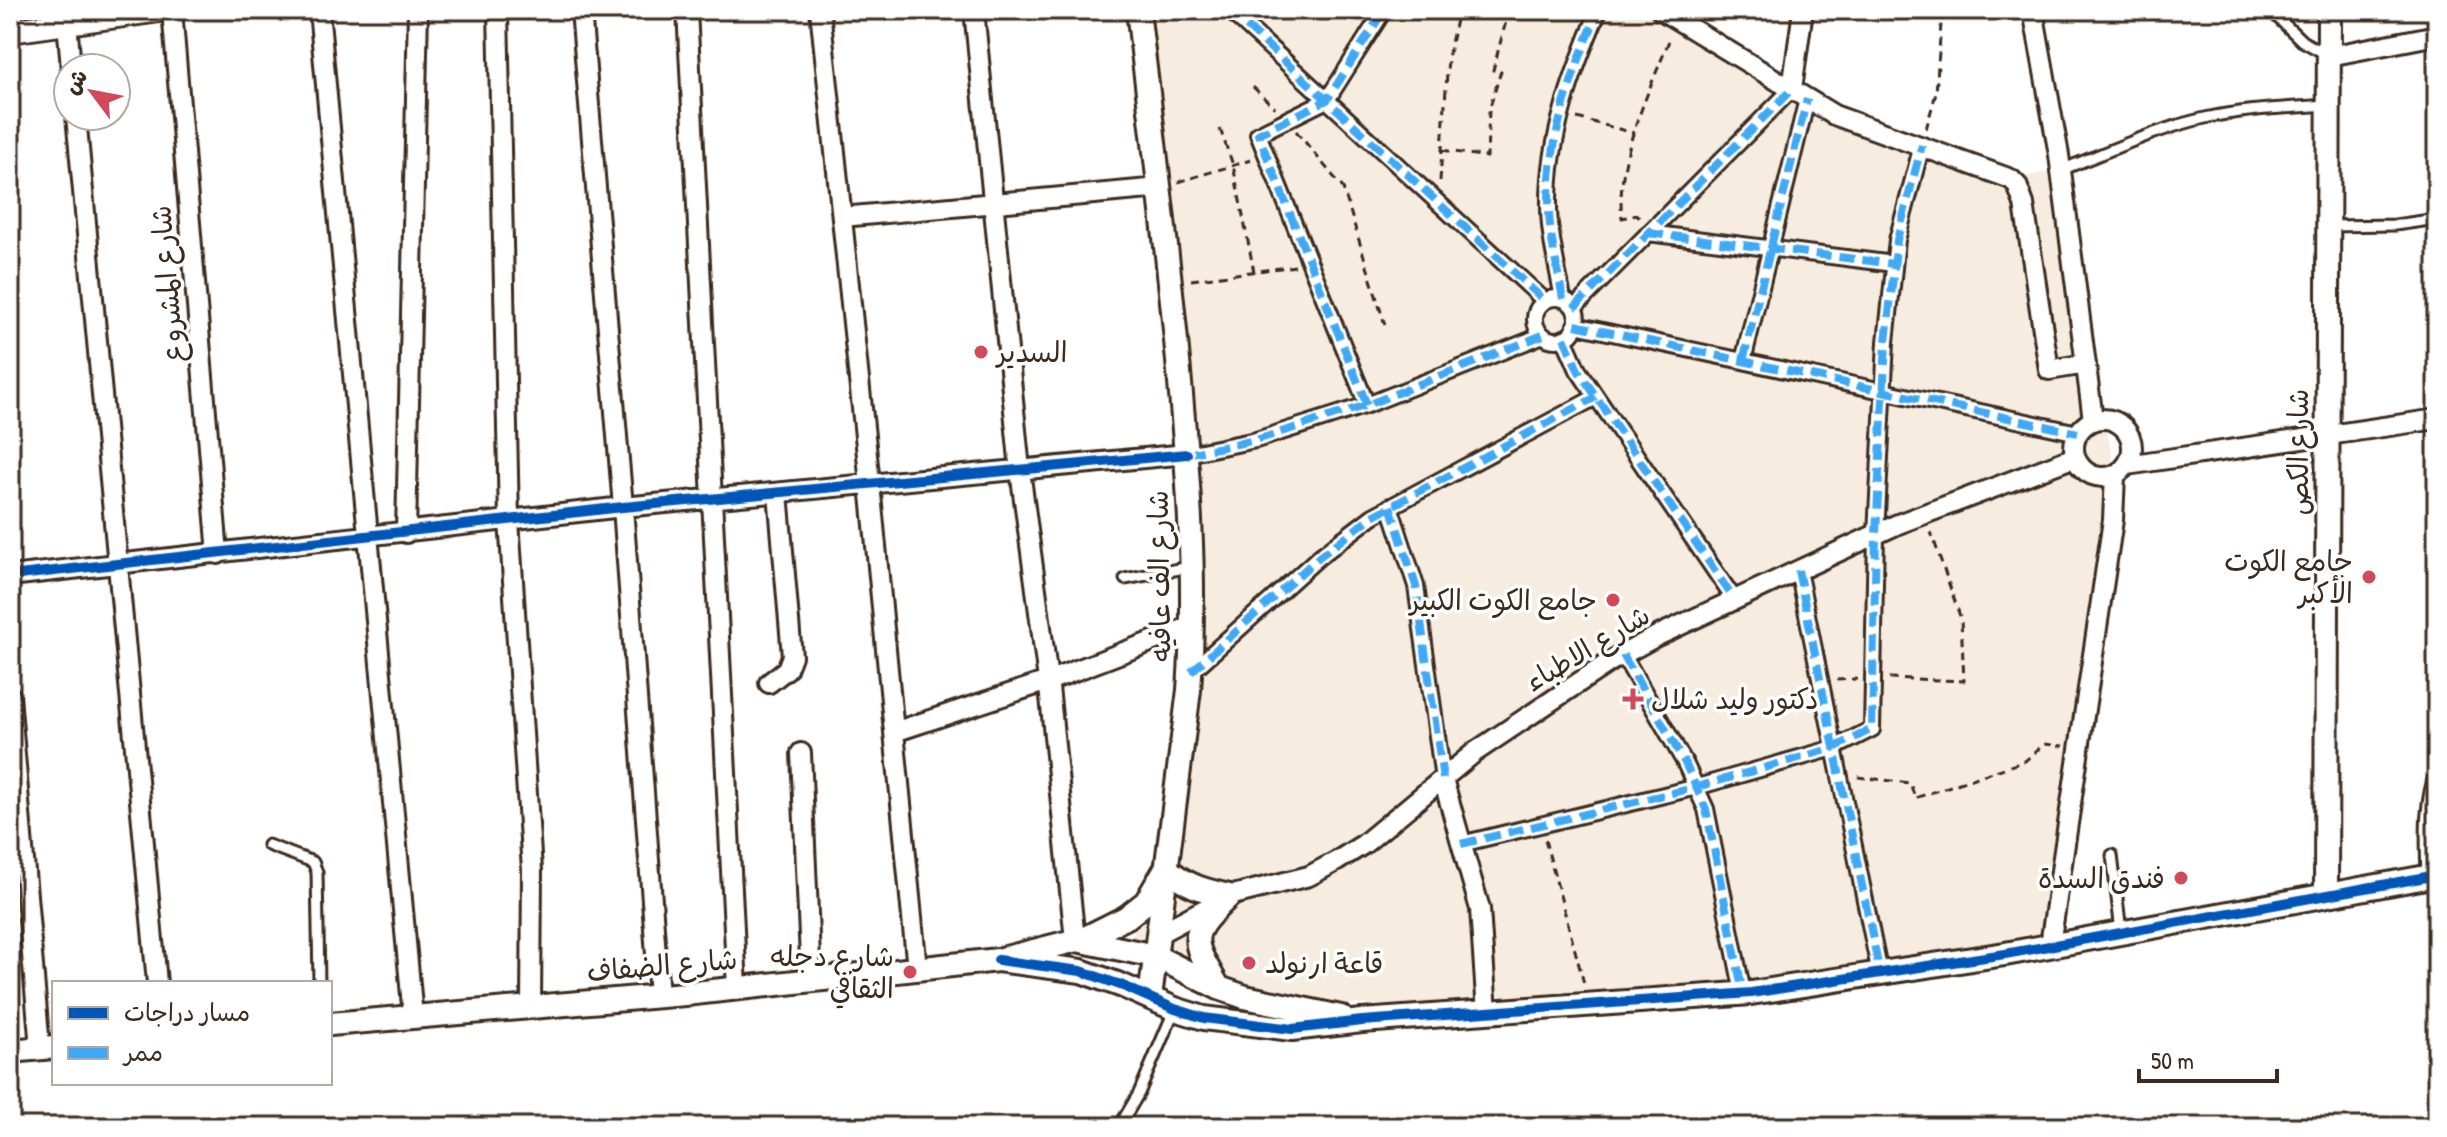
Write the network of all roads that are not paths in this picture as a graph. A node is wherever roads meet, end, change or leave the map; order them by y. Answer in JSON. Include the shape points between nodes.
{"nodes":[{"id":1,"x":160,"y":10,"type":"edge"},
{"id":2,"x":172,"y":10,"type":"edge"},
{"id":3,"x":319,"y":10,"type":"edge"},
{"id":4,"x":418,"y":10,"type":"edge"},
{"id":5,"x":498,"y":10,"type":"edge"},
{"id":6,"x":581,"y":10,"type":"edge"},
{"id":7,"x":687,"y":10,"type":"edge"},
{"id":8,"x":820,"y":10,"type":"edge"},
{"id":9,"x":974,"y":10,"type":"edge"},
{"id":10,"x":1138,"y":10,"type":"edge"},
{"id":11,"x":1229,"y":10,"type":"edge"},
{"id":12,"x":1384,"y":10,"type":"edge"},
{"id":13,"x":1599,"y":10,"type":"edge"},
{"id":14,"x":1803,"y":10,"type":"edge"},
{"id":15,"x":2033,"y":10,"type":"edge"},
{"id":16,"x":2270,"y":10,"type":"edge"},
{"id":17,"x":2329,"y":10,"type":"edge"},
{"id":18,"x":1669,"y":15,"type":"edge"},
{"id":19,"x":67,"y":22,"type":"junction"},
{"id":20,"x":10,"y":31,"type":"edge"},
{"id":21,"x":2437,"y":35,"type":"edge"},
{"id":22,"x":70,"y":52,"type":"edge"},
{"id":23,"x":2329,"y":56,"type":"junction"},
{"id":24,"x":1800,"y":94,"type":"junction"},
{"id":25,"x":1327,"y":100,"type":"junction"},
{"id":26,"x":2329,"y":105,"type":"junction"},
{"id":27,"x":78,"y":132,"type":"edge"},
{"id":28,"x":1922,"y":145,"type":"junction"},
{"id":29,"x":2061,"y":170,"type":"junction"},
{"id":30,"x":1160,"y":188,"type":"junction"},
{"id":31,"x":993,"y":203,"type":"junction"},
{"id":32,"x":842,"y":217,"type":"junction"},
{"id":33,"x":2437,"y":219,"type":"edge"},
{"id":34,"x":2329,"y":226,"type":"junction"},
{"id":35,"x":1648,"y":233,"type":"junction"},
{"id":36,"x":1771,"y":248,"type":"junction"},
{"id":37,"x":1894,"y":264,"type":"junction"},
{"id":38,"x":1545,"y":301,"type":"junction"},
{"id":39,"x":1568,"y":303,"type":"junction"},
{"id":40,"x":1575,"y":325,"type":"junction"},
{"id":41,"x":1543,"y":335,"type":"junction"},
{"id":42,"x":1564,"y":338,"type":"junction"},
{"id":43,"x":1743,"y":361,"type":"junction"},
{"id":44,"x":2086,"y":364,"type":"junction"},
{"id":45,"x":1885,"y":391,"type":"junction"},
{"id":46,"x":1596,"y":397,"type":"junction"},
{"id":47,"x":1367,"y":405,"type":"junction"},
{"id":48,"x":2437,"y":419,"type":"edge"},
{"id":49,"x":2093,"y":420,"type":"junction"},
{"id":50,"x":2078,"y":433,"type":"junction"},
{"id":51,"x":2328,"y":436,"type":"junction"},
{"id":52,"x":1187,"y":454,"type":"junction"},
{"id":53,"x":2075,"y":457,"type":"junction"},
{"id":54,"x":1020,"y":470,"type":"junction"},
{"id":55,"x":2121,"y":470,"type":"junction"},
{"id":56,"x":870,"y":484,"type":"junction"},
{"id":57,"x":778,"y":493,"type":"junction"},
{"id":58,"x":713,"y":499,"type":"junction"},
{"id":59,"x":1390,"y":506,"type":"junction"},
{"id":60,"x":623,"y":507,"type":"junction"},
{"id":61,"x":509,"y":520,"type":"junction"},
{"id":62,"x":406,"y":533,"type":"junction"},
{"id":63,"x":1876,"y":534,"type":"junction"},
{"id":64,"x":368,"y":537,"type":"junction"},
{"id":65,"x":218,"y":554,"type":"junction"},
{"id":66,"x":118,"y":564,"type":"junction"},
{"id":67,"x":1190,"y":567,"type":"junction"},
{"id":68,"x":1798,"y":570,"type":"junction"},
{"id":69,"x":10,"y":576,"type":"edge"},
{"id":70,"x":1125,"y":579,"type":"dead end"},
{"id":71,"x":1734,"y":599,"type":"junction"},
{"id":72,"x":1192,"y":626,"type":"junction"},
{"id":73,"x":1623,"y":655,"type":"junction"},
{"id":74,"x":1191,"y":672,"type":"junction"},
{"id":75,"x":1048,"y":681,"type":"junction"},
{"id":76,"x":769,"y":683,"type":"dead end"},
{"id":77,"x":10,"y":696,"type":"edge"},
{"id":78,"x":894,"y":732,"type":"junction"},
{"id":79,"x":1834,"y":748,"type":"junction"},
{"id":80,"x":801,"y":753,"type":"dead end"},
{"id":81,"x":2437,"y":768,"type":"edge"},
{"id":82,"x":1443,"y":779,"type":"junction"},
{"id":83,"x":1697,"y":787,"type":"junction"},
{"id":84,"x":1461,"y":844,"type":"junction"},
{"id":85,"x":268,"y":845,"type":"dead end"},
{"id":86,"x":2112,"y":855,"type":"dead end"},
{"id":87,"x":1166,"y":868,"type":"junction"},
{"id":88,"x":2432,"y":876,"type":"edge"},
{"id":89,"x":2326,"y":894,"type":"junction"},
{"id":90,"x":1229,"y":896,"type":"junction"},
{"id":91,"x":2121,"y":932,"type":"junction"},
{"id":92,"x":1075,"y":940,"type":"junction"},
{"id":93,"x":1157,"y":945,"type":"junction"},
{"id":94,"x":2050,"y":945,"type":"junction"},
{"id":95,"x":998,"y":960,"type":"junction"},
{"id":96,"x":917,"y":969,"type":"junction"},
{"id":97,"x":1880,"y":974,"type":"junction"},
{"id":98,"x":157,"y":981,"type":"edge"},
{"id":99,"x":319,"y":981,"type":"edge"},
{"id":100,"x":811,"y":982,"type":"junction"},
{"id":101,"x":737,"y":988,"type":"junction"},
{"id":102,"x":1219,"y":988,"type":"junction"},
{"id":103,"x":1743,"y":993,"type":"junction"},
{"id":104,"x":659,"y":996,"type":"junction"},
{"id":105,"x":1150,"y":998,"type":"junction"},
{"id":106,"x":531,"y":1007,"type":"junction"},
{"id":107,"x":1175,"y":1009,"type":"junction"},
{"id":108,"x":1487,"y":1013,"type":"junction"},
{"id":109,"x":413,"y":1017,"type":"junction"},
{"id":110,"x":1362,"y":1021,"type":"junction"},
{"id":111,"x":332,"y":1024,"type":"edge"},
{"id":112,"x":47,"y":1047,"type":"edge"},
{"id":113,"x":10,"y":1051,"type":"edge"},
{"id":114,"x":1119,"y":1127,"type":"edge"}],
"edges":[{"from":1,"to":19,"type":"street"},
{"from":2,"to":65,"type":"street","name":"شارع المشروع"},
{"from":3,"to":64,"type":"street"},
{"from":4,"to":62,"type":"street"},
{"from":5,"to":61,"type":"street"},
{"from":6,"to":60,"type":"street"},
{"from":7,"to":58,"type":"street"},
{"from":8,"to":32,"type":"street"},
{"from":9,"to":31,"type":"street"},
{"from":10,"to":30,"type":"street","name":"شارع الف عافيه"},
{"from":11,"to":25,"type":"street"},
{"from":12,"to":25,"type":"street"},
{"from":13,"to":39,"type":"street","via":[[1575,67],[1552,152],[1548,210]]},
{"from":14,"to":24,"type":"street"},
{"from":15,"to":29,"type":"street"},
{"from":16,"to":23,"type":"lane","via":[[2302,41]]},
{"from":17,"to":23,"type":"street","name":"شارع الكص"},
{"from":18,"to":24,"type":"street"},
{"from":19,"to":20,"type":"street"},
{"from":19,"to":22,"type":"street"},
{"from":21,"to":23,"type":"street"},
{"from":23,"to":26,"type":"street","name":"شارع الكص"},
{"from":24,"to":28,"type":"street","via":[[1834,115]]},
{"from":24,"to":35,"type":"street"},
{"from":24,"to":36,"type":"street"},
{"from":25,"to":38,"type":"street"},
{"from":25,"to":47,"type":"street","via":[[1258,134]]},
{"from":26,"to":29,"type":"lane","via":[[2204,118]]},
{"from":26,"to":34,"type":"street","name":"شارع الكص"},
{"from":27,"to":66,"type":"street"},
{"from":28,"to":37,"type":"street"},
{"from":28,"to":44,"type":"street","via":[[2017,185],[2049,370]]},
{"from":29,"to":44,"type":"street"},
{"from":30,"to":31,"type":"street"},
{"from":30,"to":52,"type":"street","name":"شارع الف عافيه"},
{"from":31,"to":32,"type":"street"},
{"from":31,"to":54,"type":"street"},
{"from":32,"to":56,"type":"street"},
{"from":33,"to":34,"type":"lane"},
{"from":34,"to":51,"type":"street","name":"شارع الكص"},
{"from":35,"to":36,"type":"street"},
{"from":35,"to":39,"type":"street"},
{"from":36,"to":37,"type":"street"},
{"from":36,"to":43,"type":"street"},
{"from":37,"to":45,"type":"street"},
{"from":38,"to":39,"type":"street"},
{"from":38,"to":41,"type":"street","via":[[1536,315]]},
{"from":39,"to":40,"type":"street","via":[[1577,314]]},
{"from":40,"to":42,"type":"street"},
{"from":40,"to":43,"type":"street"},
{"from":41,"to":42,"type":"street"},
{"from":41,"to":47,"type":"street"},
{"from":42,"to":46,"type":"street"},
{"from":43,"to":45,"type":"street"},
{"from":44,"to":49,"type":"street"},
{"from":45,"to":50,"type":"street"},
{"from":45,"to":63,"type":"street"},
{"from":46,"to":59,"type":"street"},
{"from":46,"to":71,"type":"street"},
{"from":47,"to":52,"type":"street","via":[[1256,440]]},
{"from":48,"to":51,"type":"street"},
{"from":49,"to":50,"type":"street"},
{"from":49,"to":55,"type":"street","via":[[2111,419],[2126,429],[2133,447]]},
{"from":50,"to":53,"type":"street"},
{"from":51,"to":55,"type":"street"},
{"from":51,"to":89,"type":"street","name":"شارع الكص"},
{"from":52,"to":54,"type":"street"},
{"from":52,"to":67,"type":"street","name":"شارع الف عافيه"},
{"from":53,"to":55,"type":"street","via":[[2091,475]]},
{"from":53,"to":63,"type":"street","name":"شارع الاطباء"},
{"from":54,"to":56,"type":"street"},
{"from":54,"to":75,"type":"street"},
{"from":55,"to":94,"type":"street"},
{"from":56,"to":57,"type":"street"},
{"from":56,"to":78,"type":"street"},
{"from":57,"to":58,"type":"street"},
{"from":57,"to":76,"type":"street","via":[[792,656],[787,669]]},
{"from":58,"to":60,"type":"street"},
{"from":58,"to":101,"type":"street"},
{"from":59,"to":74,"type":"street","via":[[1319,557]]},
{"from":59,"to":82,"type":"street","via":[[1416,586]]},
{"from":60,"to":61,"type":"street"},
{"from":60,"to":104,"type":"street"},
{"from":61,"to":62,"type":"street"},
{"from":61,"to":106,"type":"street","via":[[532,870]]},
{"from":62,"to":64,"type":"street"},
{"from":63,"to":68,"type":"street","name":"شارع الاطباء"},
{"from":63,"to":79,"type":"street","via":[[1872,729]]},
{"from":64,"to":65,"type":"street"},
{"from":64,"to":109,"type":"street"},
{"from":65,"to":66,"type":"street"},
{"from":66,"to":69,"type":"street"},
{"from":66,"to":98,"type":"street"},
{"from":67,"to":70,"type":"lane"},
{"from":67,"to":72,"type":"street","name":"شارع الف عافيه"},
{"from":68,"to":71,"type":"street","name":"شارع الاطباء"},
{"from":68,"to":79,"type":"street"},
{"from":71,"to":73,"type":"street","name":"شارع الاطباء"},
{"from":72,"to":74,"type":"street","name":"شارع الف عافيه"},
{"from":72,"to":75,"type":"street"},
{"from":73,"to":82,"type":"street","name":"شارع الاطباء","via":[[1475,752]]},
{"from":73,"to":83,"type":"street"},
{"from":74,"to":87,"type":"street","name":"شارع الف عافيه"},
{"from":75,"to":78,"type":"street"},
{"from":75,"to":92,"type":"street"},
{"from":77,"to":112,"type":"street"},
{"from":78,"to":96,"type":"street"},
{"from":79,"to":83,"type":"street"},
{"from":79,"to":97,"type":"street"},
{"from":80,"to":100,"type":"street"},
{"from":81,"to":88,"type":"lane","via":[[2425,822]]},
{"from":82,"to":84,"type":"street"},
{"from":82,"to":90,"type":"street","name":"شارع الاطباء","via":[[1337,861],[1309,876]]},
{"from":83,"to":84,"type":"street"},
{"from":83,"to":103,"type":"street"},
{"from":84,"to":108,"type":"street","via":[[1480,909]]},
{"from":85,"to":99,"type":"lane","via":[[313,862],[317,872]]},
{"from":86,"to":91,"type":"lane"},
{"from":87,"to":90,"type":"street","via":[[1182,882]]},
{"from":87,"to":92,"type":"street","via":[[1146,902],[1127,917]]},
{"from":87,"to":93,"type":"street","name":"شارع الف عافيه"},
{"from":88,"to":89,"type":"street"},
{"from":89,"to":91,"type":"street"},
{"from":90,"to":93,"type":"street","name":"شارع الاطباء"},
{"from":90,"to":102,"type":"street","via":[[1199,927],[1197,948]]},
{"from":91,"to":94,"type":"street"},
{"from":92,"to":93,"type":"street"},
{"from":92,"to":95,"type":"street"},
{"from":93,"to":102,"type":"street"},
{"from":93,"to":105,"type":"street","name":"شارع الف عافيه"},
{"from":94,"to":97,"type":"street"},
{"from":95,"to":96,"type":"street","name":"شارع الضفاف"},
{"from":95,"to":105,"type":"street","via":[[1081,971]]},
{"from":96,"to":100,"type":"street","name":"شارع الضفاف"},
{"from":97,"to":103,"type":"street"},
{"from":100,"to":101,"type":"street","name":"شارع الضفاف"},
{"from":101,"to":104,"type":"street","name":"شارع الضفاف"},
{"from":102,"to":110,"type":"street"},
{"from":103,"to":108,"type":"street"},
{"from":104,"to":106,"type":"street","name":"شارع الضفاف"},
{"from":105,"to":107,"type":"street"},
{"from":106,"to":109,"type":"street","name":"شارع الضفاف"},
{"from":107,"to":110,"type":"street","via":[[1227,1022],[1292,1029]]},
{"from":107,"to":114,"type":"lane"},
{"from":108,"to":110,"type":"street"},
{"from":109,"to":111,"type":"street","name":"شارع الضفاف"},
{"from":112,"to":113,"type":"street"}]}
